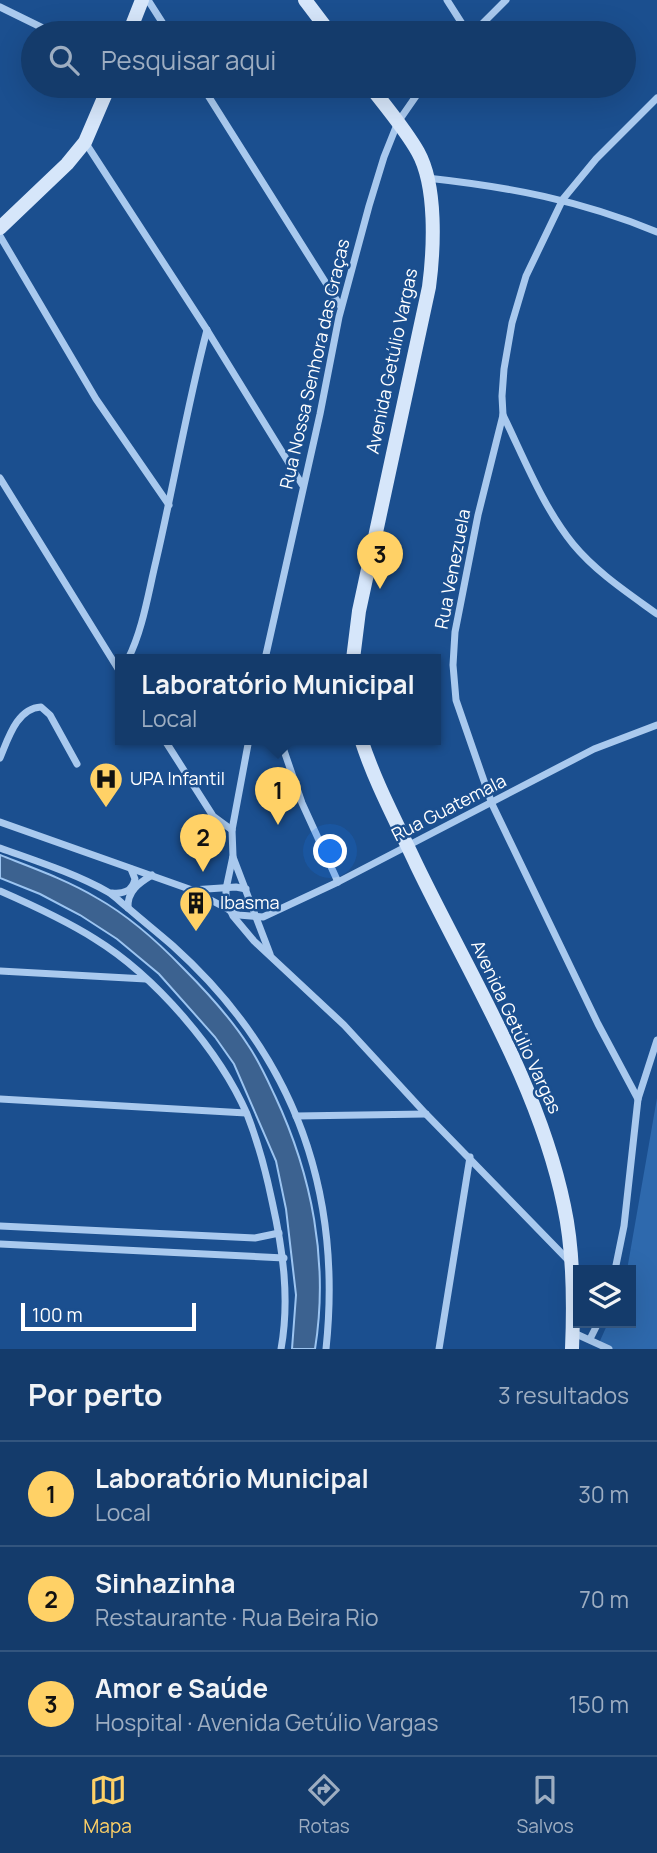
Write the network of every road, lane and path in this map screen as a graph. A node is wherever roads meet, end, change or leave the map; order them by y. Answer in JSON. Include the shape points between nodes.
{"nodes":[{"id":1,"x":142,"y":0,"type":"edge"},
{"id":2,"x":148,"y":0,"type":"edge"},
{"id":3,"x":305,"y":0,"type":"edge"},
{"id":4,"x":447,"y":0,"type":"edge"},
{"id":5,"x":506,"y":0,"type":"edge"},
{"id":6,"x":0,"y":7,"type":"edge"},
{"id":7,"x":29,"y":21,"type":"edge"},
{"id":8,"x":134,"y":21,"type":"edge"},
{"id":9,"x":161,"y":21,"type":"edge"},
{"id":10,"x":321,"y":21,"type":"edge"},
{"id":11,"x":462,"y":21,"type":"edge"},
{"id":12,"x":483,"y":21,"type":"edge"},
{"id":13,"x":104,"y":98,"type":"edge"},
{"id":14,"x":210,"y":98,"type":"edge"},
{"id":15,"x":379,"y":98,"type":"edge"},
{"id":16,"x":415,"y":98,"type":"edge"},
{"id":17,"x":657,"y":98,"type":"edge"},
{"id":18,"x":398,"y":122,"type":"junction"},
{"id":19,"x":85,"y":142,"type":"junction"},
{"id":20,"x":426,"y":178,"type":"junction"},
{"id":21,"x":563,"y":199,"type":"junction"},
{"id":22,"x":0,"y":228,"type":"edge"},
{"id":23,"x":657,"y":232,"type":"edge"},
{"id":24,"x":0,"y":236,"type":"edge"},
{"id":25,"x":341,"y":307,"type":"junction"},
{"id":26,"x":207,"y":330,"type":"junction"},
{"id":27,"x":503,"y":415,"type":"junction"},
{"id":28,"x":0,"y":478,"type":"edge"},
{"id":29,"x":303,"y":486,"type":"junction"},
{"id":30,"x":169,"y":505,"type":"junction"},
{"id":31,"x":657,"y":614,"type":"edge"},
{"id":32,"x":130,"y":654,"type":"edge"},
{"id":33,"x":266,"y":654,"type":"edge"},
{"id":34,"x":354,"y":654,"type":"edge"},
{"id":35,"x":115,"y":662,"type":"edge"},
{"id":36,"x":657,"y":725,"type":"edge"},
{"id":37,"x":168,"y":745,"type":"edge"},
{"id":38,"x":248,"y":745,"type":"edge"},
{"id":39,"x":282,"y":745,"type":"edge"},
{"id":40,"x":364,"y":745,"type":"edge"},
{"id":41,"x":0,"y":758,"type":"edge"},
{"id":42,"x":78,"y":764,"type":"dead end"},
{"id":43,"x":492,"y":804,"type":"junction"},
{"id":44,"x":0,"y":822,"type":"edge"},
{"id":45,"x":232,"y":830,"type":"junction"},
{"id":46,"x":408,"y":846,"type":"junction"},
{"id":47,"x":0,"y":848,"type":"edge"},
{"id":48,"x":233,"y":856,"type":"junction"},
{"id":49,"x":131,"y":869,"type":"junction"},
{"id":50,"x":152,"y":875,"type":"junction"},
{"id":51,"x":338,"y":882,"type":"junction"},
{"id":52,"x":226,"y":889,"type":"junction"},
{"id":53,"x":192,"y":890,"type":"junction"},
{"id":54,"x":247,"y":890,"type":"junction"},
{"id":55,"x":0,"y":891,"type":"edge"},
{"id":56,"x":111,"y":893,"type":"junction"},
{"id":57,"x":249,"y":900,"type":"junction"},
{"id":58,"x":128,"y":908,"type":"junction"},
{"id":59,"x":229,"y":910,"type":"junction"},
{"id":60,"x":254,"y":918,"type":"junction"},
{"id":61,"x":270,"y":954,"type":"junction"},
{"id":62,"x":0,"y":971,"type":"edge"},
{"id":63,"x":146,"y":979,"type":"junction"},
{"id":64,"x":657,"y":1040,"type":"edge"},
{"id":65,"x":0,"y":1099,"type":"edge"},
{"id":66,"x":638,"y":1099,"type":"junction"},
{"id":67,"x":246,"y":1113,"type":"junction"},
{"id":68,"x":426,"y":1114,"type":"junction"},
{"id":69,"x":296,"y":1116,"type":"junction"},
{"id":70,"x":470,"y":1157,"type":"junction"},
{"id":71,"x":0,"y":1226,"type":"edge"},
{"id":72,"x":279,"y":1233,"type":"junction"},
{"id":73,"x":0,"y":1244,"type":"edge"},
{"id":74,"x":284,"y":1258,"type":"junction"},
{"id":75,"x":571,"y":1264,"type":"junction"},
{"id":76,"x":616,"y":1265,"type":"edge"},
{"id":77,"x":596,"y":1328,"type":"edge"},
{"id":78,"x":573,"y":1333,"type":"junction"},
{"id":79,"x":590,"y":1339,"type":"junction"},
{"id":80,"x":281,"y":1349,"type":"edge"},
{"id":81,"x":327,"y":1349,"type":"edge"},
{"id":82,"x":439,"y":1349,"type":"edge"},
{"id":83,"x":572,"y":1349,"type":"edge"},
{"id":84,"x":609,"y":1349,"type":"edge"}],
"edges":[{"from":1,"to":8,"type":"main road"},
{"from":2,"to":9,"type":"street"},
{"from":3,"to":10,"type":"main road"},
{"from":4,"to":11,"type":"street"},
{"from":5,"to":12,"type":"street"},
{"from":6,"to":7,"type":"street"},
{"from":13,"to":19,"type":"main road"},
{"from":14,"to":25,"type":"street"},
{"from":15,"to":18,"type":"main road","name":"Avenida Getúlio Vargas"},
{"from":16,"to":18,"type":"street","name":"Rua Nossa Senhora das Graças"},
{"from":17,"to":21,"type":"street","name":"Rua Venezuela"},
{"from":18,"to":20,"type":"main road","name":"Avenida Getúlio Vargas","via":[[420,155]]},
{"from":18,"to":25,"type":"street","name":"Rua Nossa Senhora das Graças"},
{"from":19,"to":22,"type":"main road"},
{"from":19,"to":26,"type":"street"},
{"from":20,"to":21,"type":"street"},
{"from":20,"to":34,"type":"main road","name":"Avenida Getúlio Vargas","via":[[433,225],[429,287]]},
{"from":21,"to":23,"type":"street"},
{"from":21,"to":27,"type":"street","name":"Rua Venezuela","via":[[526,276],[512,323]]},
{"from":24,"to":30,"type":"street","via":[[96,399]]},
{"from":25,"to":29,"type":"street","name":"Rua Nossa Senhora das Graças"},
{"from":26,"to":29,"type":"street"},
{"from":26,"to":30,"type":"street"},
{"from":27,"to":31,"type":"street","via":[[573,545]]},
{"from":27,"to":43,"type":"street","name":"Rua Venezuela","via":[[478,515],[453,665],[456,700]]},
{"from":28,"to":35,"type":"street"},
{"from":29,"to":33,"type":"street","name":"Rua Nossa Senhora das Graças"},
{"from":30,"to":32,"type":"street","via":[[141,627]]},
{"from":36,"to":43,"type":"street","name":"Rua Guatemala","via":[[594,749]]},
{"from":37,"to":45,"type":"street","via":[[213,816]]},
{"from":38,"to":45,"type":"street"},
{"from":39,"to":51,"type":"street"},
{"from":40,"to":46,"type":"main road","name":"Avenida Getúlio Vargas"},
{"from":41,"to":42,"type":"street","via":[[17,721],[41,707]]},
{"from":43,"to":46,"type":"street","name":"Rua Guatemala"},
{"from":43,"to":66,"type":"street","name":"Rua Venezuela"},
{"from":44,"to":49,"type":"street"},
{"from":45,"to":48,"type":"street"},
{"from":46,"to":51,"type":"street","name":"Rua Guatemala"},
{"from":46,"to":75,"type":"main road","name":"Avenida Getúlio Vargas","via":[[538,1117],[562,1197]]},
{"from":47,"to":56,"type":"street"},
{"from":48,"to":52,"type":"street"},
{"from":48,"to":54,"type":"street"},
{"from":49,"to":50,"type":"street"},
{"from":49,"to":56,"type":"street","via":[[135,879],[131,889]]},
{"from":50,"to":53,"type":"street"},
{"from":50,"to":58,"type":"street","via":[[132,890]]},
{"from":51,"to":60,"type":"street","name":"Rua Guatemala","via":[[269,916]]},
{"from":52,"to":53,"type":"street"},
{"from":52,"to":54,"type":"street"},
{"from":52,"to":59,"type":"street"},
{"from":53,"to":59,"type":"street"},
{"from":54,"to":57,"type":"street"},
{"from":55,"to":63,"type":"street","via":[[97,940]]},
{"from":56,"to":58,"type":"street"},
{"from":57,"to":59,"type":"street"},
{"from":57,"to":60,"type":"street"},
{"from":58,"to":69,"type":"street","via":[[180,952],[231,1005],[266,1055]]},
{"from":59,"to":60,"type":"street"},
{"from":59,"to":61,"type":"street"},
{"from":60,"to":61,"type":"street"},
{"from":61,"to":68,"type":"street"},
{"from":62,"to":63,"type":"street"},
{"from":63,"to":67,"type":"street","via":[[201,1040]]},
{"from":64,"to":66,"type":"street"},
{"from":65,"to":67,"type":"street"},
{"from":66,"to":76,"type":"street"},
{"from":67,"to":72,"type":"street"},
{"from":68,"to":69,"type":"street"},
{"from":68,"to":70,"type":"street"},
{"from":69,"to":81,"type":"street","via":[[325,1212],[330,1254]]},
{"from":70,"to":75,"type":"street"},
{"from":70,"to":82,"type":"street"},
{"from":71,"to":72,"type":"street","via":[[255,1238]]},
{"from":72,"to":74,"type":"street"},
{"from":73,"to":74,"type":"street"},
{"from":74,"to":80,"type":"street"},
{"from":75,"to":78,"type":"main road","name":"Avenida Getúlio Vargas"},
{"from":77,"to":79,"type":"street"},
{"from":78,"to":79,"type":"street"},
{"from":78,"to":83,"type":"main road","name":"Avenida Getúlio Vargas"},
{"from":79,"to":84,"type":"street"}]}
